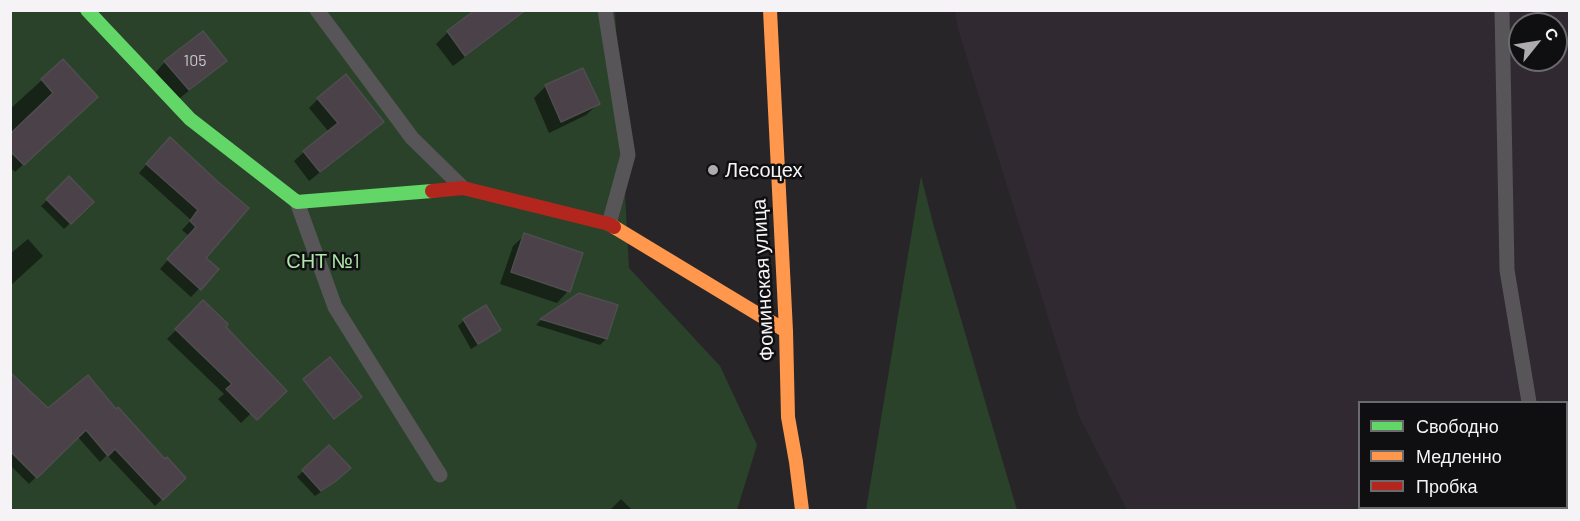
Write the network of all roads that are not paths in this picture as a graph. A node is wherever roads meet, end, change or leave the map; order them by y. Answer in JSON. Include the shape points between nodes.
{"nodes":[{"id":1,"x":87,"y":10,"type":"edge"},
{"id":2,"x":317,"y":10,"type":"edge"},
{"id":3,"x":605,"y":10,"type":"edge"},
{"id":4,"x":770,"y":10,"type":"edge"},
{"id":5,"x":1502,"y":10,"type":"edge"},
{"id":6,"x":463,"y":188,"type":"junction"},
{"id":7,"x":297,"y":202,"type":"junction"},
{"id":8,"x":609,"y":224,"type":"junction"},
{"id":9,"x":786,"y":331,"type":"junction"},
{"id":10,"x":1528,"y":401,"type":"edge"},
{"id":11,"x":440,"y":475,"type":"dead end"},
{"id":12,"x":802,"y":510,"type":"edge"}],
"edges":[{"from":1,"to":7,"type":"street","via":[[190,118]]},
{"from":2,"to":6,"type":"lane","via":[[412,138]]},
{"from":3,"to":8,"type":"lane","via":[[628,155]]},
{"from":4,"to":9,"type":"street","name":"Фоминская улица"},
{"from":5,"to":10,"type":"lane","via":[[1507,270]]},
{"from":6,"to":7,"type":"street"},
{"from":6,"to":8,"type":"street"},
{"from":7,"to":11,"type":"lane","via":[[335,307]]},
{"from":8,"to":9,"type":"street"},
{"from":9,"to":12,"type":"street","name":"Фоминская улица","via":[[788,417]]}]}
